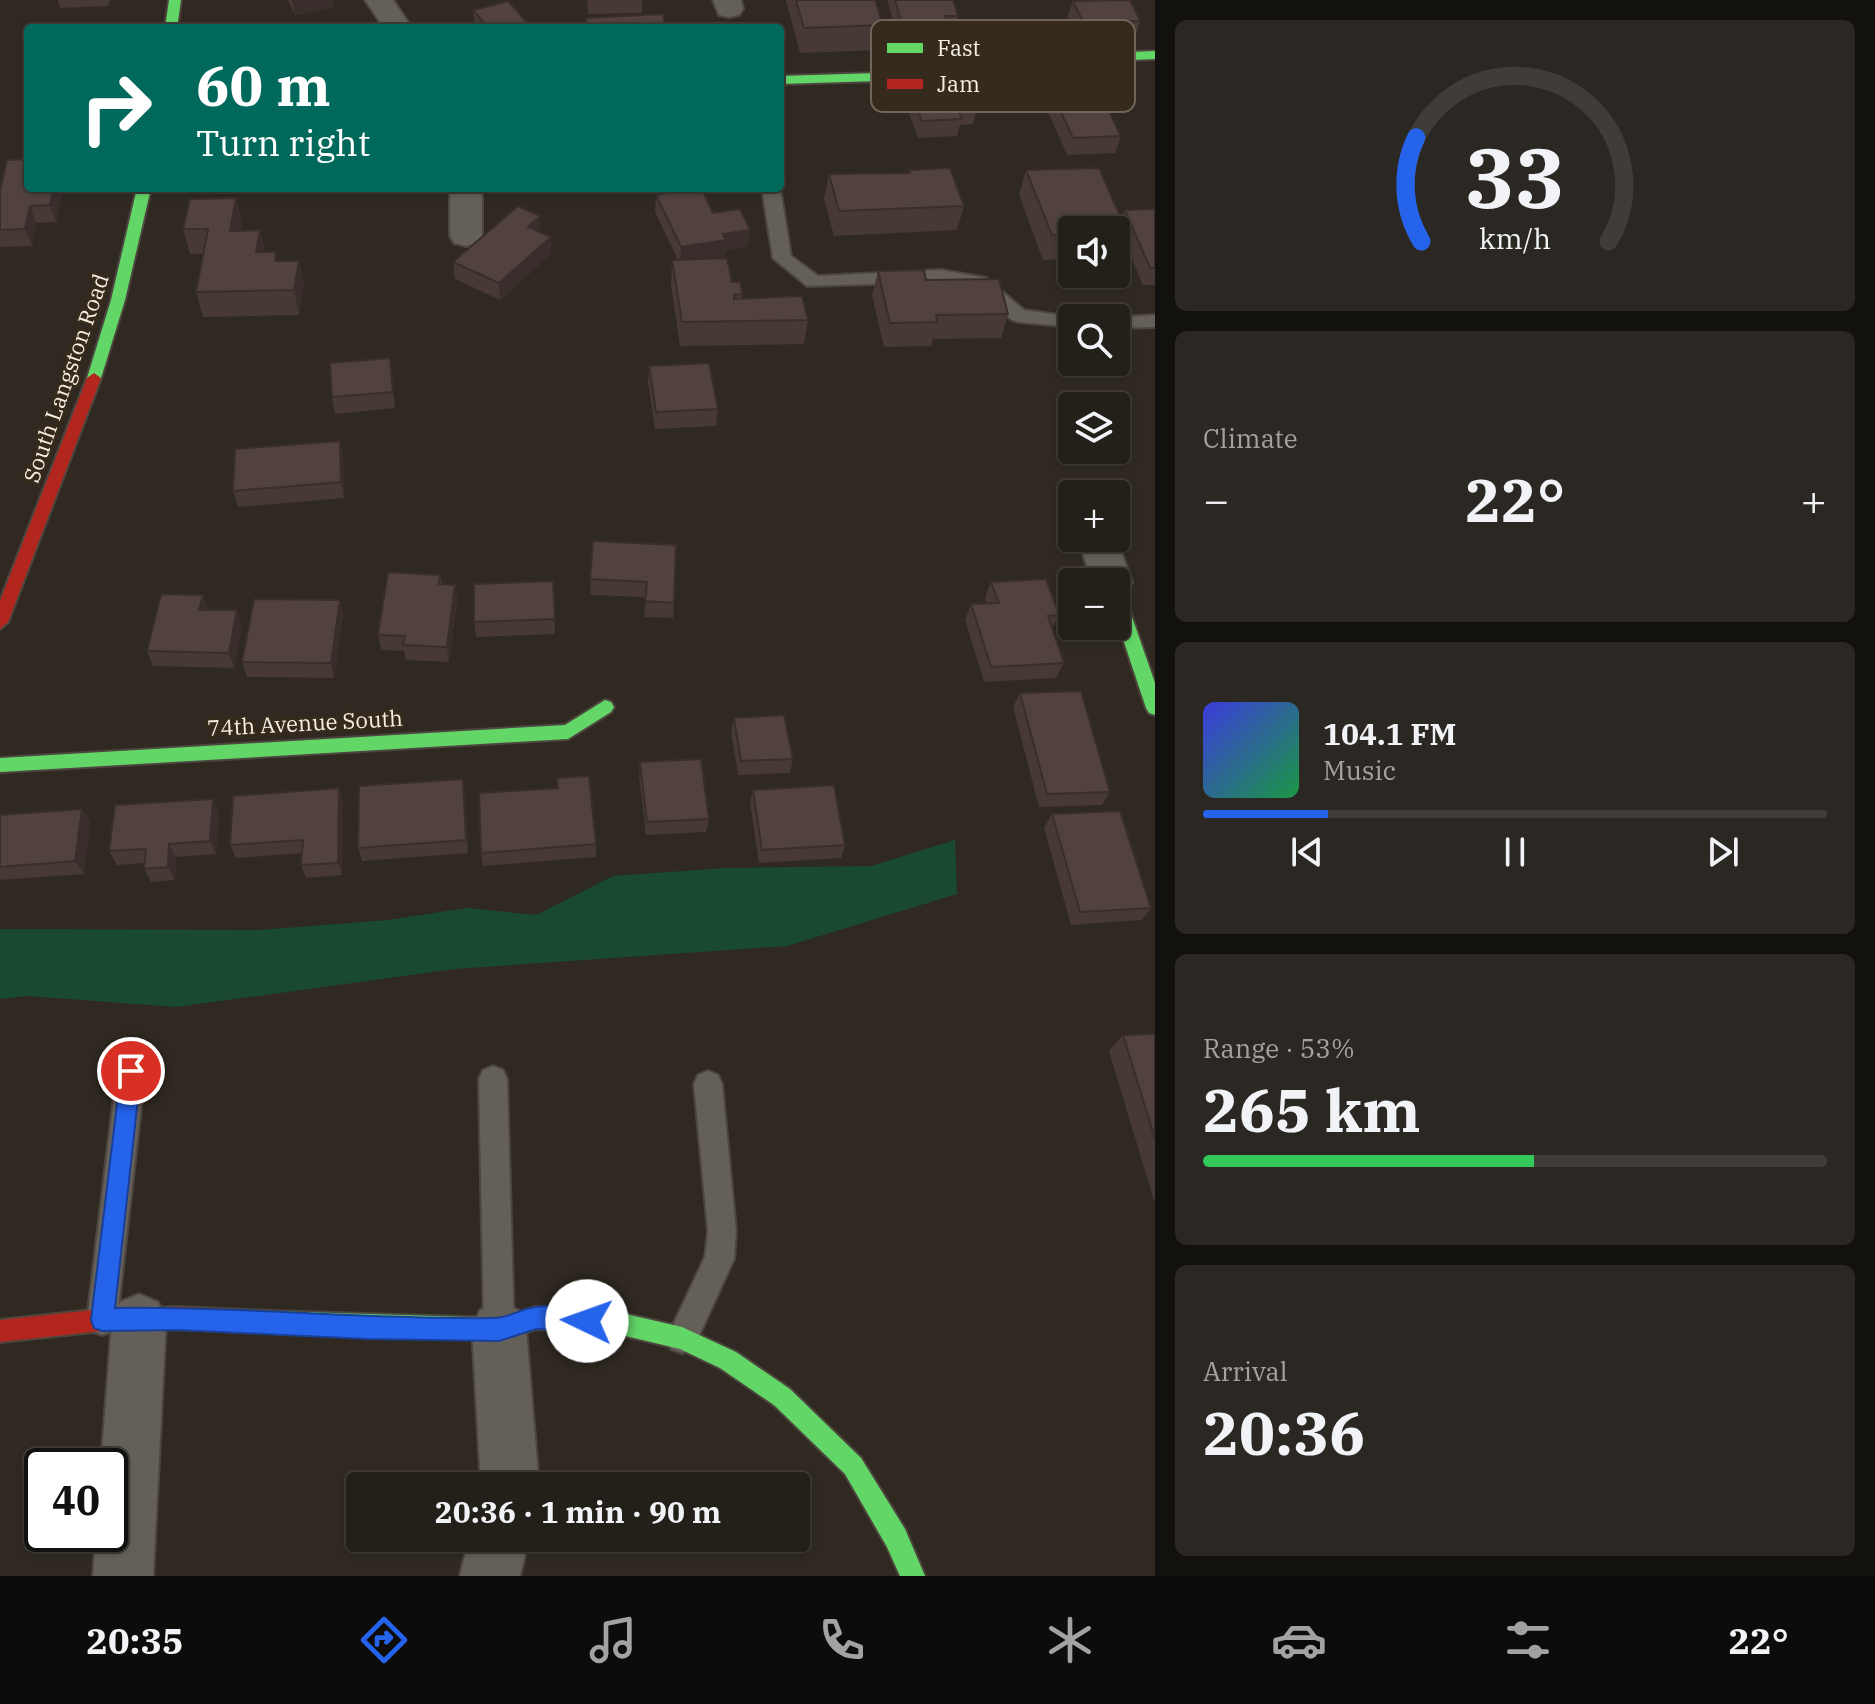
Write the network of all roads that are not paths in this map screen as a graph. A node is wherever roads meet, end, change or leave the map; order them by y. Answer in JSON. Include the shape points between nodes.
{"nodes":[{"id":1,"x":175,"y":0,"type":"edge"},
{"id":2,"x":379,"y":0,"type":"edge"},
{"id":3,"x":172,"y":24,"type":"edge"},
{"id":4,"x":395,"y":24,"type":"edge"},
{"id":5,"x":1155,"y":55,"type":"edge"},
{"id":6,"x":1135,"y":56,"type":"edge"},
{"id":7,"x":871,"y":77,"type":"edge"},
{"id":8,"x":784,"y":80,"type":"edge"},
{"id":9,"x":143,"y":192,"type":"edge"},
{"id":10,"x":466,"y":192,"type":"edge"},
{"id":11,"x":772,"y":192,"type":"edge"},
{"id":12,"x":466,"y":236,"type":"dead end"},
{"id":13,"x":1058,"y":320,"type":"edge"},
{"id":14,"x":1155,"y":321,"type":"edge"},
{"id":15,"x":1130,"y":322,"type":"edge"},
{"id":16,"x":0,"y":622,"type":"edge"},
{"id":17,"x":1130,"y":635,"type":"edge"},
{"id":18,"x":605,"y":707,"type":"dead end"},
{"id":19,"x":1155,"y":708,"type":"edge"},
{"id":20,"x":0,"y":765,"type":"edge"},
{"id":21,"x":131,"y":1071,"type":"dead end"},
{"id":22,"x":493,"y":1079,"type":"dead end"},
{"id":23,"x":708,"y":1084,"type":"dead end"},
{"id":24,"x":120,"y":1320,"type":"junction"},
{"id":25,"x":499,"y":1329,"type":"junction"},
{"id":26,"x":0,"y":1331,"type":"edge"},
{"id":27,"x":682,"y":1338,"type":"junction"},
{"id":28,"x":509,"y":1472,"type":"edge"},
{"id":29,"x":496,"y":1552,"type":"edge"},
{"id":30,"x":123,"y":1576,"type":"edge"},
{"id":31,"x":490,"y":1576,"type":"edge"},
{"id":32,"x":913,"y":1576,"type":"edge"}],
"edges":[{"from":1,"to":3,"type":"street"},
{"from":2,"to":4,"type":"street"},
{"from":5,"to":6,"type":"street"},
{"from":7,"to":8,"type":"street"},
{"from":9,"to":16,"type":"street","name":"South Langston Road","via":[[93,387]]},
{"from":10,"to":12,"type":"street"},
{"from":11,"to":13,"type":"lane","via":[[782,258],[814,282],[941,276],[979,282],[1019,316]]},
{"from":14,"to":15,"type":"lane"},
{"from":17,"to":19,"type":"street"},
{"from":18,"to":20,"type":"street","name":"74th Avenue South","via":[[568,732]]},
{"from":21,"to":24,"type":"lane"},
{"from":22,"to":25,"type":"lane"},
{"from":23,"to":27,"type":"lane","via":[[722,1231],[719,1259]]},
{"from":24,"to":25,"type":"street"},
{"from":24,"to":26,"type":"street"},
{"from":24,"to":30,"type":"street"},
{"from":25,"to":27,"type":"street","via":[[536,1318],[613,1322]]},
{"from":25,"to":28,"type":"street"},
{"from":27,"to":32,"type":"street","via":[[728,1360],[782,1397],[853,1466]]},
{"from":29,"to":31,"type":"street"}]}
